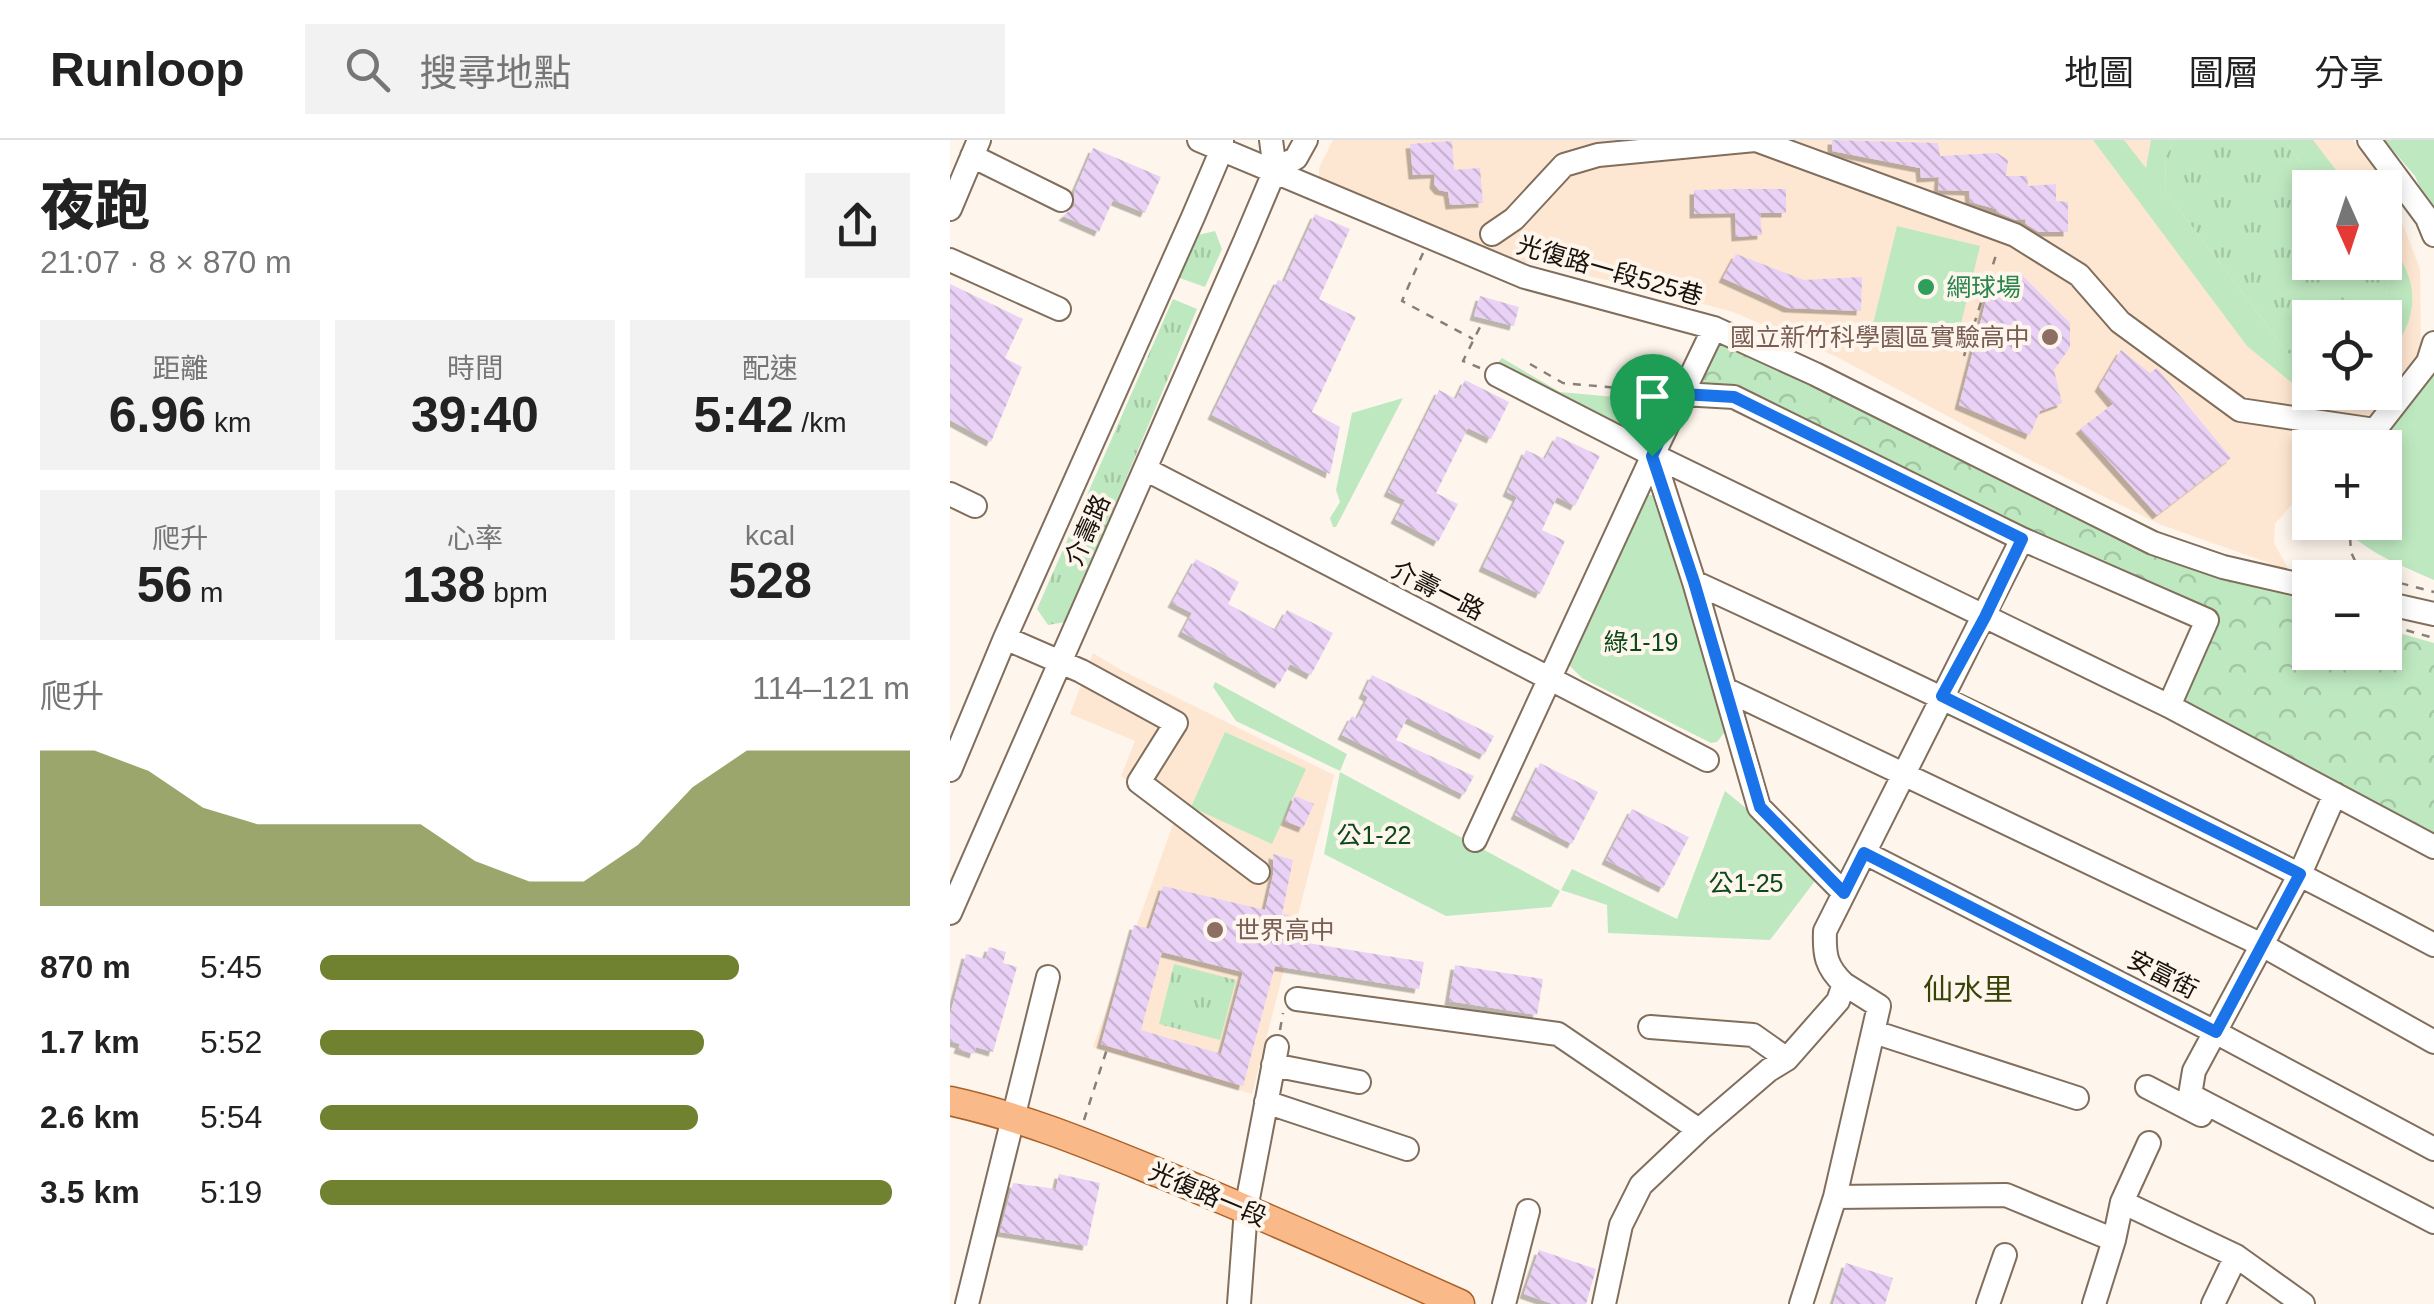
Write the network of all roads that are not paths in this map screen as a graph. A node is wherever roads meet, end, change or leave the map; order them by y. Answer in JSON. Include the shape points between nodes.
{"nodes":[{"id":1,"x":1199,"y":140,"type":"edge"},
{"id":2,"x":1270,"y":140,"type":"edge"},
{"id":3,"x":1306,"y":140,"type":"edge"},
{"id":4,"x":1756,"y":140,"type":"edge"},
{"id":5,"x":2369,"y":140,"type":"edge"},
{"id":6,"x":1227,"y":143,"type":"edge"},
{"id":7,"x":1598,"y":147,"type":"edge"},
{"id":8,"x":976,"y":148,"type":"edge"},
{"id":9,"x":1275,"y":170,"type":"junction"},
{"id":10,"x":1061,"y":200,"type":"dead end"},
{"id":11,"x":950,"y":209,"type":"edge"},
{"id":12,"x":1492,"y":234,"type":"dead end"},
{"id":13,"x":2434,"y":235,"type":"edge"},
{"id":14,"x":950,"y":260,"type":"edge"},
{"id":15,"x":1059,"y":309,"type":"dead end"},
{"id":16,"x":1714,"y":328,"type":"junction"},
{"id":17,"x":2434,"y":343,"type":"edge"},
{"id":18,"x":1497,"y":375,"type":"road end"},
{"id":19,"x":1682,"y":394,"type":"junction"},
{"id":20,"x":1652,"y":456,"type":"junction"},
{"id":21,"x":1144,"y":469,"type":"junction"},
{"id":22,"x":950,"y":494,"type":"edge"},
{"id":23,"x":976,"y":506,"type":"dead end"},
{"id":24,"x":2022,"y":539,"type":"junction"},
{"id":25,"x":1694,"y":582,"type":"junction"},
{"id":26,"x":2292,"y":583,"type":"edge"},
{"id":27,"x":2402,"y":607,"type":"edge"},
{"id":28,"x":2434,"y":614,"type":"edge"},
{"id":29,"x":1985,"y":617,"type":"junction"},
{"id":30,"x":1005,"y":638,"type":"junction"},
{"id":31,"x":1058,"y":662,"type":"junction"},
{"id":32,"x":1549,"y":678,"type":"junction"},
{"id":33,"x":1726,"y":690,"type":"junction"},
{"id":34,"x":1942,"y":696,"type":"junction"},
{"id":35,"x":2170,"y":706,"type":"junction"},
{"id":36,"x":1768,"y":709,"type":"junction"},
{"id":37,"x":1738,"y":732,"type":"junction"},
{"id":38,"x":1707,"y":760,"type":"dead end"},
{"id":39,"x":950,"y":770,"type":"edge"},
{"id":40,"x":1904,"y":772,"type":"junction"},
{"id":41,"x":2335,"y":794,"type":"junction"},
{"id":42,"x":1475,"y":840,"type":"dead end"},
{"id":43,"x":2434,"y":847,"type":"edge"},
{"id":44,"x":1864,"y":853,"type":"junction"},
{"id":45,"x":1258,"y":872,"type":"dead end"},
{"id":46,"x":2300,"y":874,"type":"junction"},
{"id":47,"x":1844,"y":893,"type":"junction"},
{"id":48,"x":950,"y":913,"type":"edge"},
{"id":49,"x":2262,"y":945,"type":"junction"},
{"id":50,"x":2434,"y":945,"type":"edge"},
{"id":51,"x":1048,"y":977,"type":"dead end"},
{"id":52,"x":1844,"y":984,"type":"junction"},
{"id":53,"x":1297,"y":998,"type":"dead end"},
{"id":54,"x":1650,"y":1027,"type":"dead end"},
{"id":55,"x":1874,"y":1032,"type":"junction"},
{"id":56,"x":2216,"y":1032,"type":"junction"},
{"id":57,"x":2434,"y":1042,"type":"edge"},
{"id":58,"x":1787,"y":1059,"type":"junction"},
{"id":59,"x":1359,"y":1082,"type":"dead end"},
{"id":60,"x":2147,"y":1087,"type":"dead end"},
{"id":61,"x":2077,"y":1098,"type":"dead end"},
{"id":62,"x":950,"y":1101,"type":"edge"},
{"id":63,"x":1266,"y":1102,"type":"junction"},
{"id":64,"x":1014,"y":1116,"type":"junction"},
{"id":65,"x":1699,"y":1130,"type":"junction"},
{"id":66,"x":2149,"y":1144,"type":"dead end"},
{"id":67,"x":1407,"y":1149,"type":"dead end"},
{"id":68,"x":2434,"y":1149,"type":"edge"},
{"id":69,"x":1836,"y":1197,"type":"junction"},
{"id":70,"x":2122,"y":1202,"type":"junction"},
{"id":71,"x":1246,"y":1209,"type":"junction"},
{"id":72,"x":1528,"y":1211,"type":"dead end"},
{"id":73,"x":2434,"y":1224,"type":"edge"},
{"id":74,"x":2114,"y":1240,"type":"junction"},
{"id":75,"x":2005,"y":1255,"type":"dead end"},
{"id":76,"x":2236,"y":1256,"type":"junction"},
{"id":77,"x":968,"y":1304,"type":"edge"},
{"id":78,"x":1239,"y":1304,"type":"edge"},
{"id":79,"x":1460,"y":1304,"type":"edge"},
{"id":80,"x":1504,"y":1304,"type":"edge"},
{"id":81,"x":1604,"y":1304,"type":"edge"},
{"id":82,"x":1801,"y":1304,"type":"edge"},
{"id":83,"x":1988,"y":1304,"type":"edge"},
{"id":84,"x":2094,"y":1304,"type":"edge"},
{"id":85,"x":2213,"y":1304,"type":"edge"},
{"id":86,"x":2303,"y":1304,"type":"edge"}],
"edges":[{"from":1,"to":6,"type":"street","name":"光復路一段525巷"},
{"from":2,"to":9,"type":"street"},
{"from":3,"to":9,"type":"street","name":"介壽路","via":[[1296,158]]},
{"from":4,"to":7,"type":"street"},
{"from":4,"to":17,"type":"street","via":[[2003,231],[2079,275],[2120,322],[2240,410],[2375,430],[2428,362]]},
{"from":5,"to":13,"type":"street"},
{"from":6,"to":9,"type":"street","name":"光復路一段525巷"},
{"from":6,"to":30,"type":"street","name":"介壽路"},
{"from":7,"to":12,"type":"street","via":[[1564,166]]},
{"from":8,"to":10,"type":"street"},
{"from":8,"to":11,"type":"street"},
{"from":9,"to":16,"type":"street","name":"光復路一段525巷","via":[[1525,278]]},
{"from":9,"to":21,"type":"street","name":"介壽路"},
{"from":14,"to":15,"type":"street"},
{"from":16,"to":19,"type":"street"},
{"from":16,"to":26,"type":"street","name":"光復路一段525巷","via":[[2153,543]]},
{"from":18,"to":20,"type":"street"},
{"from":19,"to":20,"type":"street"},
{"from":19,"to":24,"type":"street","via":[[1734,397]]},
{"from":20,"to":25,"type":"street"},
{"from":20,"to":29,"type":"street"},
{"from":20,"to":32,"type":"street"},
{"from":21,"to":31,"type":"street","name":"介壽路"},
{"from":21,"to":32,"type":"street","name":"介壽一路"},
{"from":22,"to":23,"type":"street"},
{"from":24,"to":29,"type":"street"},
{"from":24,"to":35,"type":"street","via":[[2208,620]]},
{"from":25,"to":33,"type":"street"},
{"from":25,"to":34,"type":"street"},
{"from":27,"to":28,"type":"street"},
{"from":29,"to":34,"type":"street"},
{"from":29,"to":35,"type":"street"},
{"from":30,"to":31,"type":"street"},
{"from":30,"to":39,"type":"street","name":"介壽路"},
{"from":31,"to":45,"type":"street","via":[[1176,723],[1139,782]]},
{"from":31,"to":48,"type":"street","name":"介壽路"},
{"from":32,"to":38,"type":"street","name":"介壽一路"},
{"from":32,"to":42,"type":"street"},
{"from":33,"to":36,"type":"street"},
{"from":33,"to":37,"type":"street"},
{"from":34,"to":40,"type":"street"},
{"from":34,"to":46,"type":"street"},
{"from":35,"to":41,"type":"street"},
{"from":36,"to":37,"type":"street","via":[[1746,719]]},
{"from":36,"to":40,"type":"street"},
{"from":37,"to":47,"type":"street","via":[[1760,807]]},
{"from":40,"to":44,"type":"street"},
{"from":40,"to":49,"type":"street"},
{"from":41,"to":43,"type":"street"},
{"from":41,"to":46,"type":"street"},
{"from":44,"to":47,"type":"street"},
{"from":44,"to":56,"type":"street","name":"安富街"},
{"from":46,"to":49,"type":"street"},
{"from":46,"to":50,"type":"street"},
{"from":47,"to":52,"type":"street","via":[[1825,931],[1824,954]]},
{"from":49,"to":56,"type":"street"},
{"from":49,"to":57,"type":"street"},
{"from":51,"to":64,"type":"street"},
{"from":52,"to":55,"type":"street","via":[[1879,1006]]},
{"from":52,"to":58,"type":"street","via":[[1838,1002]]},
{"from":53,"to":65,"type":"street","via":[[1558,1034]]},
{"from":54,"to":58,"type":"street","via":[[1752,1035]]},
{"from":55,"to":61,"type":"street"},
{"from":55,"to":69,"type":"street"},
{"from":56,"to":68,"type":"street","name":"安富街"},
{"from":56,"to":73,"type":"street","via":[[2194,1071],[2190,1095]]},
{"from":58,"to":65,"type":"street"},
{"from":59,"to":63,"type":"street","via":[[1275,1056]]},
{"from":60,"to":73,"type":"street","via":[[2381,1207]]},
{"from":62,"to":64,"type":"main road","name":"光復路一段"},
{"from":63,"to":67,"type":"street"},
{"from":63,"to":71,"type":"street"},
{"from":64,"to":71,"type":"main road","name":"光復路一段"},
{"from":64,"to":77,"type":"street"},
{"from":65,"to":81,"type":"street","via":[[1641,1185],[1622,1225]]},
{"from":66,"to":70,"type":"street"},
{"from":69,"to":74,"type":"street","via":[[2006,1196]]},
{"from":69,"to":82,"type":"street"},
{"from":70,"to":74,"type":"street"},
{"from":70,"to":76,"type":"street"},
{"from":71,"to":78,"type":"street"},
{"from":71,"to":79,"type":"main road","name":"光復路一段"},
{"from":72,"to":80,"type":"street"},
{"from":74,"to":84,"type":"street"},
{"from":75,"to":83,"type":"street"},
{"from":76,"to":85,"type":"street"},
{"from":76,"to":86,"type":"street"}]}
